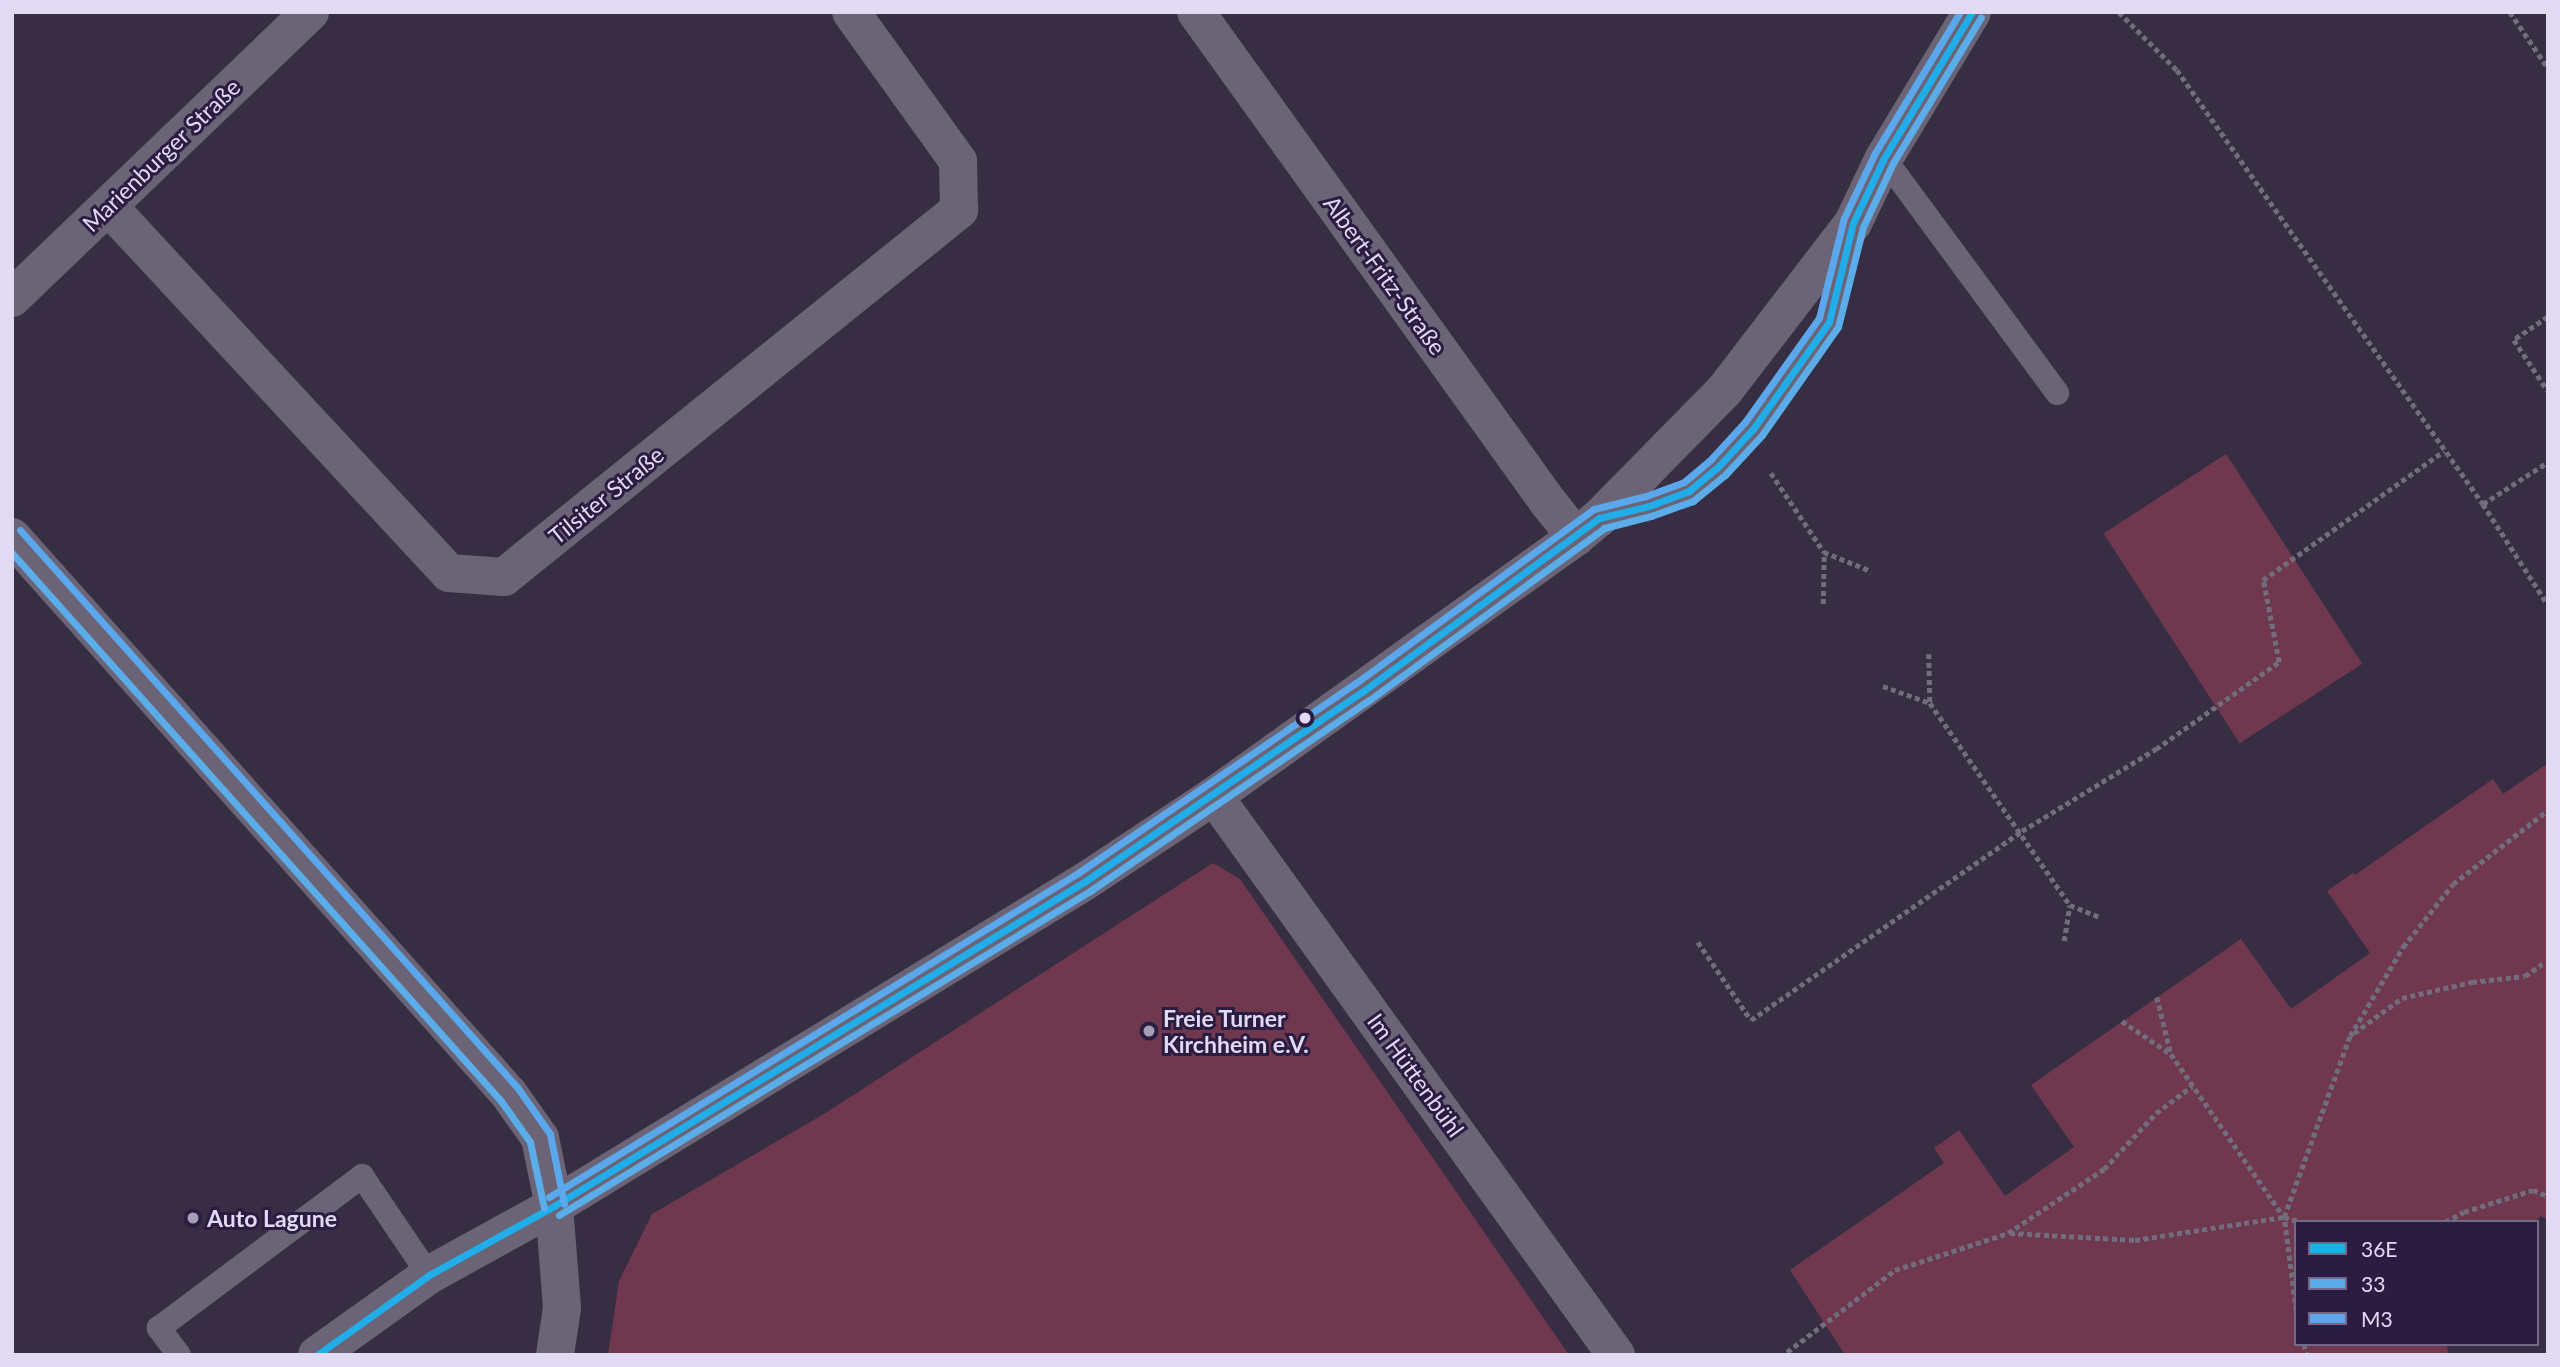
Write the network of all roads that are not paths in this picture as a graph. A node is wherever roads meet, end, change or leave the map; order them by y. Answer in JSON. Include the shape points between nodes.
{"nodes":[{"id":1,"x":310,"y":12,"type":"edge"},
{"id":2,"x":851,"y":12,"type":"edge"},
{"id":3,"x":1196,"y":12,"type":"edge"},
{"id":4,"x":1972,"y":12,"type":"edge"},
{"id":5,"x":1884,"y":158,"type":"junction"},
{"id":6,"x":108,"y":206,"type":"junction"},
{"id":7,"x":12,"y":298,"type":"edge"},
{"id":8,"x":2057,"y":393,"type":"dead end"},
{"id":9,"x":1588,"y":527,"type":"junction"},
{"id":10,"x":12,"y":537,"type":"edge"},
{"id":11,"x":1214,"y":796,"type":"junction"},
{"id":12,"x":554,"y":1206,"type":"junction"},
{"id":13,"x":429,"y":1275,"type":"junction"},
{"id":14,"x":179,"y":1355,"type":"edge"},
{"id":15,"x":317,"y":1355,"type":"edge"},
{"id":16,"x":555,"y":1355,"type":"edge"},
{"id":17,"x":1616,"y":1355,"type":"edge"}],
"edges":[{"from":1,"to":6,"type":"street","name":"Marienburger Straße"},
{"from":2,"to":6,"type":"street","name":"Tilsiter Straße","via":[[958,161],[959,210],[504,577],[449,573]]},
{"from":3,"to":9,"type":"street","name":"Albert-Fritz-Straße","via":[[1540,491]]},
{"from":4,"to":5,"type":"street"},
{"from":5,"to":8,"type":"lane"},
{"from":5,"to":9,"type":"street","via":[[1853,223],[1724,391]]},
{"from":6,"to":7,"type":"street","name":"Marienburger Straße"},
{"from":9,"to":11,"type":"street"},
{"from":10,"to":12,"type":"street","via":[[509,1094],[540,1138]]},
{"from":11,"to":12,"type":"street","via":[[1072,890]]},
{"from":11,"to":17,"type":"street","name":"Im Hüttenbühl"},
{"from":12,"to":13,"type":"street"},
{"from":12,"to":16,"type":"street","via":[[562,1308]]},
{"from":13,"to":14,"type":"lane","via":[[362,1176],[159,1328]]},
{"from":13,"to":15,"type":"street"}]}
